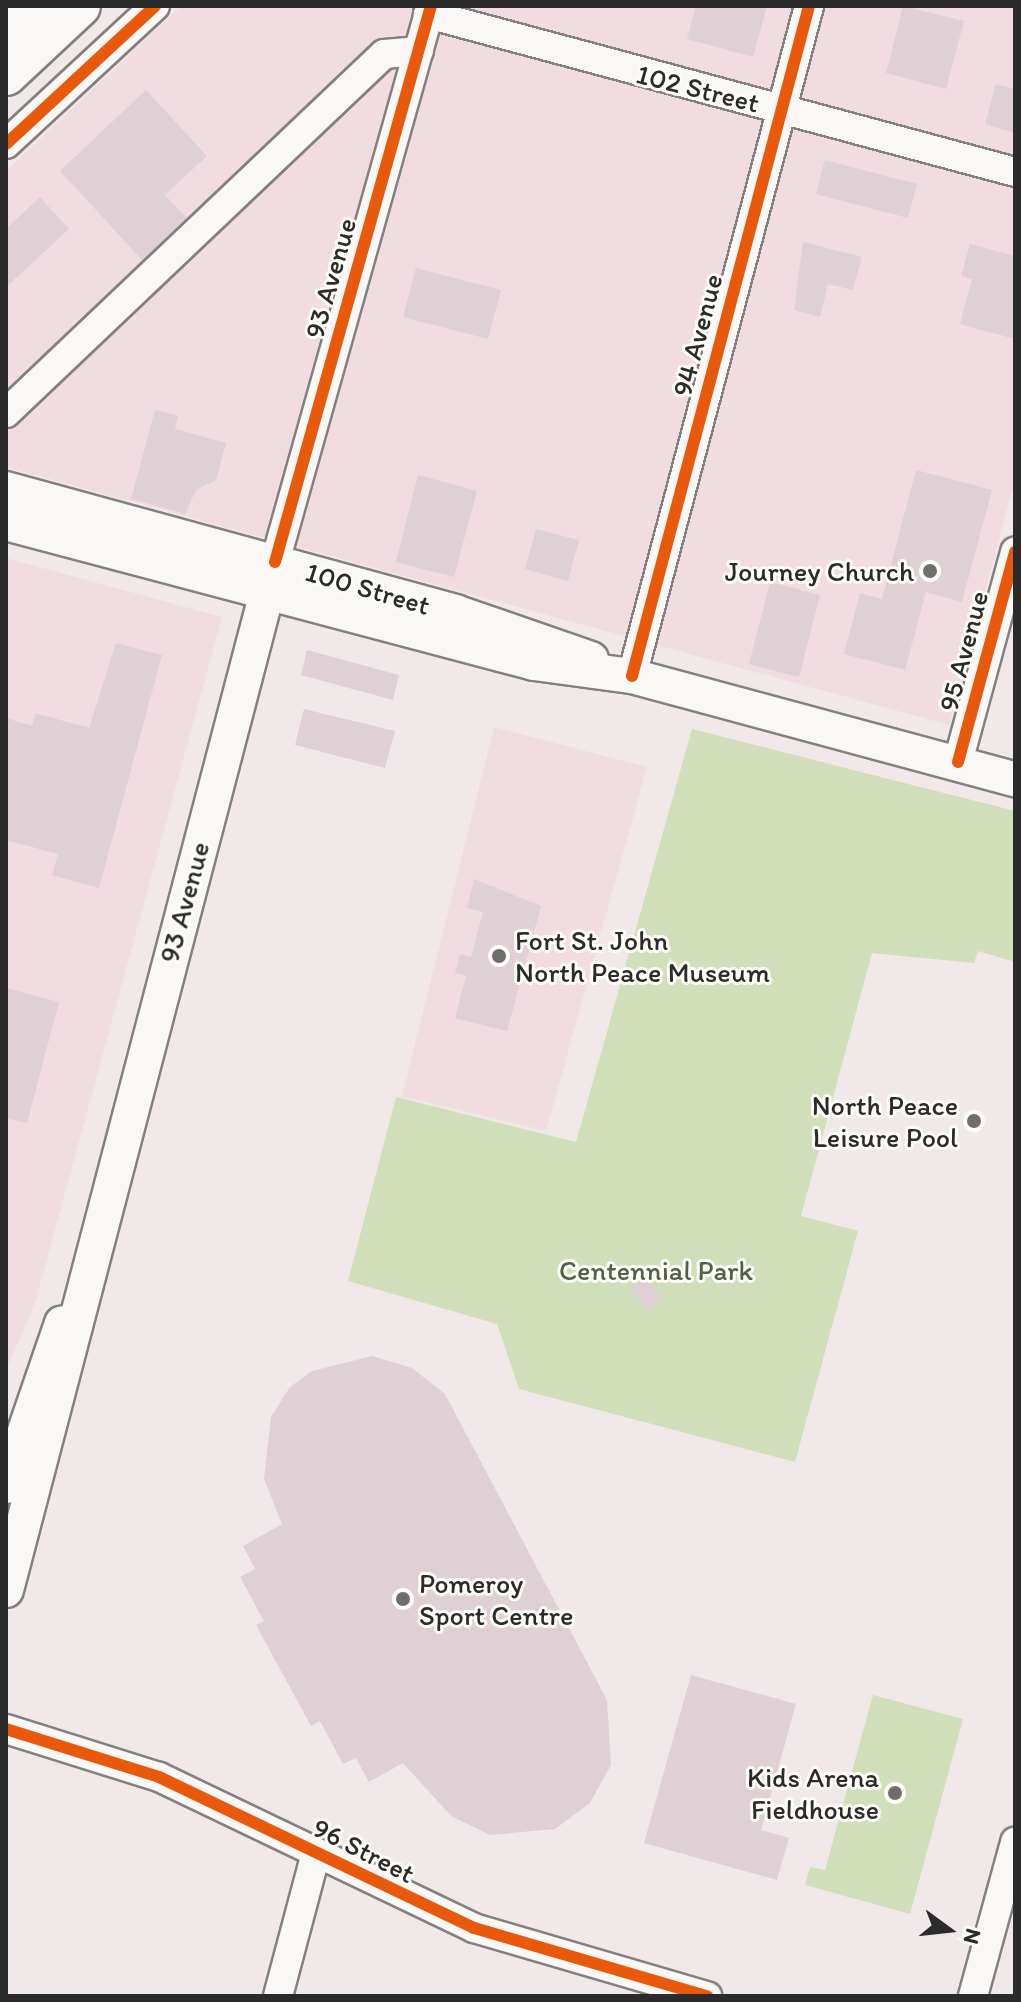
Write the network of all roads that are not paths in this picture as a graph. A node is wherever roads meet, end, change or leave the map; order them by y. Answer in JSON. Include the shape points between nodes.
{"nodes":[{"id":1,"x":33,"y":6,"type":"edge"},
{"id":2,"x":80,"y":6,"type":"edge"},
{"id":3,"x":155,"y":6,"type":"edge"},
{"id":4,"x":809,"y":6,"type":"edge"},
{"id":5,"x":430,"y":10,"type":"edge"},
{"id":6,"x":6,"y":31,"type":"edge"},
{"id":7,"x":419,"y":51,"type":"junction"},
{"id":8,"x":6,"y":75,"type":"edge"},
{"id":9,"x":782,"y":109,"type":"junction"},
{"id":10,"x":6,"y":144,"type":"edge"},
{"id":11,"x":1015,"y":172,"type":"edge"},
{"id":12,"x":6,"y":413,"type":"edge"},
{"id":13,"x":6,"y":489,"type":"edge"},
{"id":14,"x":6,"y":513,"type":"edge"},
{"id":15,"x":102,"y":515,"type":"junction"},
{"id":16,"x":6,"y":523,"type":"edge"},
{"id":17,"x":1015,"y":552,"type":"edge"},
{"id":18,"x":271,"y":578,"type":"junction"},
{"id":19,"x":632,"y":676,"type":"junction"},
{"id":20,"x":958,"y":762,"type":"junction"},
{"id":21,"x":1015,"y":779,"type":"edge"},
{"id":22,"x":79,"y":1291,"type":"junction"},
{"id":23,"x":6,"y":1486,"type":"edge"},
{"id":24,"x":6,"y":1590,"type":"edge"},
{"id":25,"x":6,"y":1729,"type":"edge"},
{"id":26,"x":1015,"y":1842,"type":"edge"},
{"id":27,"x":316,"y":1853,"type":"junction"},
{"id":28,"x":628,"y":1986,"type":"edge"},
{"id":29,"x":278,"y":1996,"type":"edge"},
{"id":30,"x":707,"y":1996,"type":"edge"},
{"id":31,"x":973,"y":1996,"type":"edge"}],
"edges":[{"from":1,"to":6,"type":"highway"},
{"from":2,"to":8,"type":"highway"},
{"from":3,"to":10,"type":"street"},
{"from":4,"to":9,"type":"street","name":"94 Avenue"},
{"from":5,"to":7,"type":"street","name":"93 Avenue"},
{"from":5,"to":9,"type":"street","name":"102 Street"},
{"from":7,"to":12,"type":"street","via":[[384,54]]},
{"from":7,"to":18,"type":"street","name":"93 Avenue"},
{"from":9,"to":11,"type":"street","name":"102 Street"},
{"from":9,"to":19,"type":"street","name":"94 Avenue"},
{"from":13,"to":15,"type":"main road","name":"100 Street"},
{"from":14,"to":15,"type":"main road"},
{"from":15,"to":18,"type":"main road","name":"100 Street"},
{"from":16,"to":18,"type":"main road","name":"100 Street"},
{"from":17,"to":20,"type":"street","name":"95 Avenue"},
{"from":18,"to":19,"type":"main road","name":"100 Street","via":[[534,663]]},
{"from":18,"to":22,"type":"main road","name":"93 Avenue"},
{"from":19,"to":20,"type":"main road","name":"100 Street"},
{"from":20,"to":21,"type":"main road","name":"100 Street"},
{"from":22,"to":23,"type":"main road","name":"93 Avenue","via":[[53,1340]]},
{"from":22,"to":24,"type":"main road","name":"93 Avenue","via":[[74,1344]]},
{"from":25,"to":27,"type":"street","name":"96 Street","via":[[159,1777]]},
{"from":26,"to":31,"type":"street"},
{"from":27,"to":28,"type":"street","name":"96 Street","via":[[474,1928]]},
{"from":27,"to":29,"type":"street"},
{"from":28,"to":30,"type":"street","name":"96 Street"}]}
